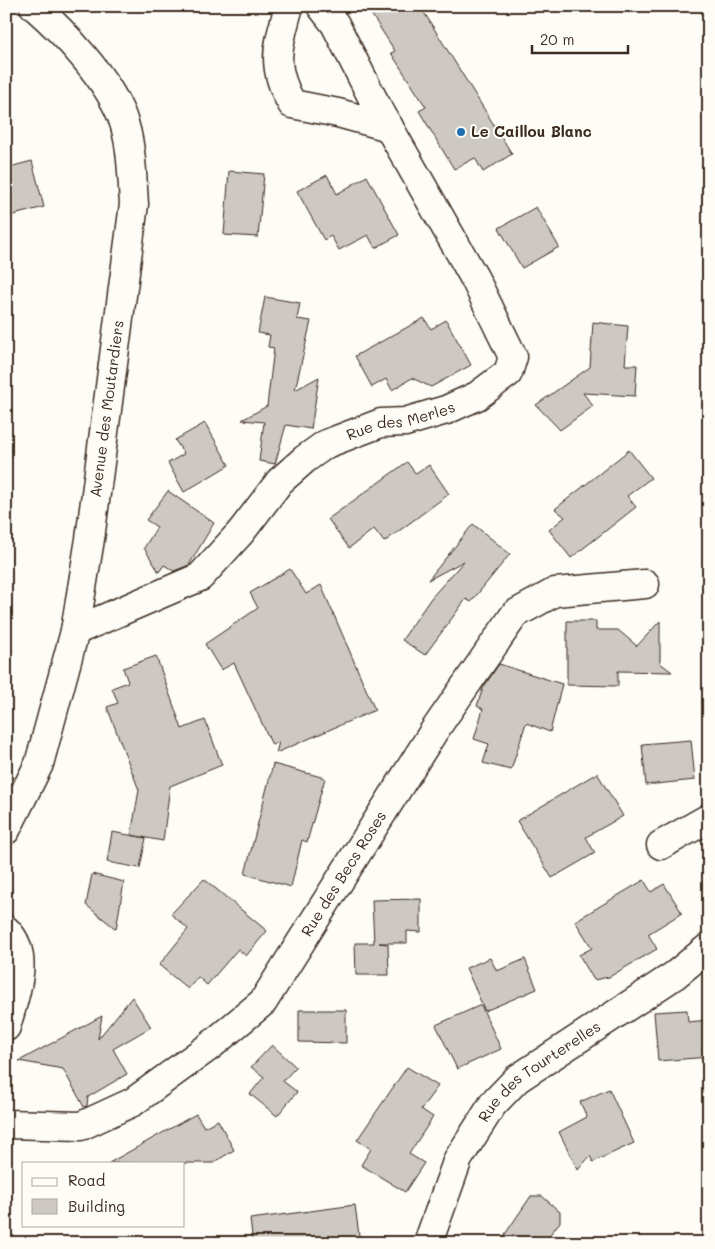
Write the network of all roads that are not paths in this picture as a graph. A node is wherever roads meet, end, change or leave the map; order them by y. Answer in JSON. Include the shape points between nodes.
{"nodes":[{"id":1,"x":34,"y":6,"type":"edge"},
{"id":2,"x":289,"y":6,"type":"edge"},
{"id":3,"x":321,"y":6,"type":"edge"},
{"id":4,"x":389,"y":127,"type":"junction"},
{"id":5,"x":645,"y":584,"type":"dead end"},
{"id":6,"x":75,"y":631,"type":"junction"},
{"id":7,"x":709,"y":818,"type":"edge"},
{"id":8,"x":6,"y":830,"type":"edge"},
{"id":9,"x":660,"y":845,"type":"dead end"},
{"id":10,"x":6,"y":930,"type":"edge"},
{"id":11,"x":709,"y":947,"type":"edge"},
{"id":12,"x":6,"y":1027,"type":"edge"},
{"id":13,"x":6,"y":1124,"type":"edge"},
{"id":14,"x":428,"y":1243,"type":"edge"}],
"edges":[{"from":1,"to":6,"type":"street","name":"Avenue des Moutardiers","via":[[101,80],[122,117],[131,160],[134,204]]},
{"from":2,"to":4,"type":"street","via":[[277,50],[279,76],[292,104]]},
{"from":3,"to":4,"type":"street","name":"Rue des Merles","via":[[334,24]]},
{"from":4,"to":6,"type":"street","name":"Rue des Merles","via":[[475,279],[513,357],[508,373],[477,396],[446,410],[405,422],[381,423],[326,444],[280,481],[241,532],[200,577]]},
{"from":5,"to":13,"type":"street","name":"Rue des Becs Roses","via":[[555,592],[515,614],[434,731],[263,1002],[210,1046],[133,1102],[81,1126]]},
{"from":6,"to":8,"type":"street","name":"Avenue des Moutardiers","via":[[39,764]]},
{"from":7,"to":9,"type":"street"},
{"from":10,"to":12,"type":"street","via":[[19,951],[19,977]]},
{"from":11,"to":14,"type":"street","name":"Rue des Tourterelles","via":[[675,975],[517,1079],[493,1104],[458,1159]]}]}
